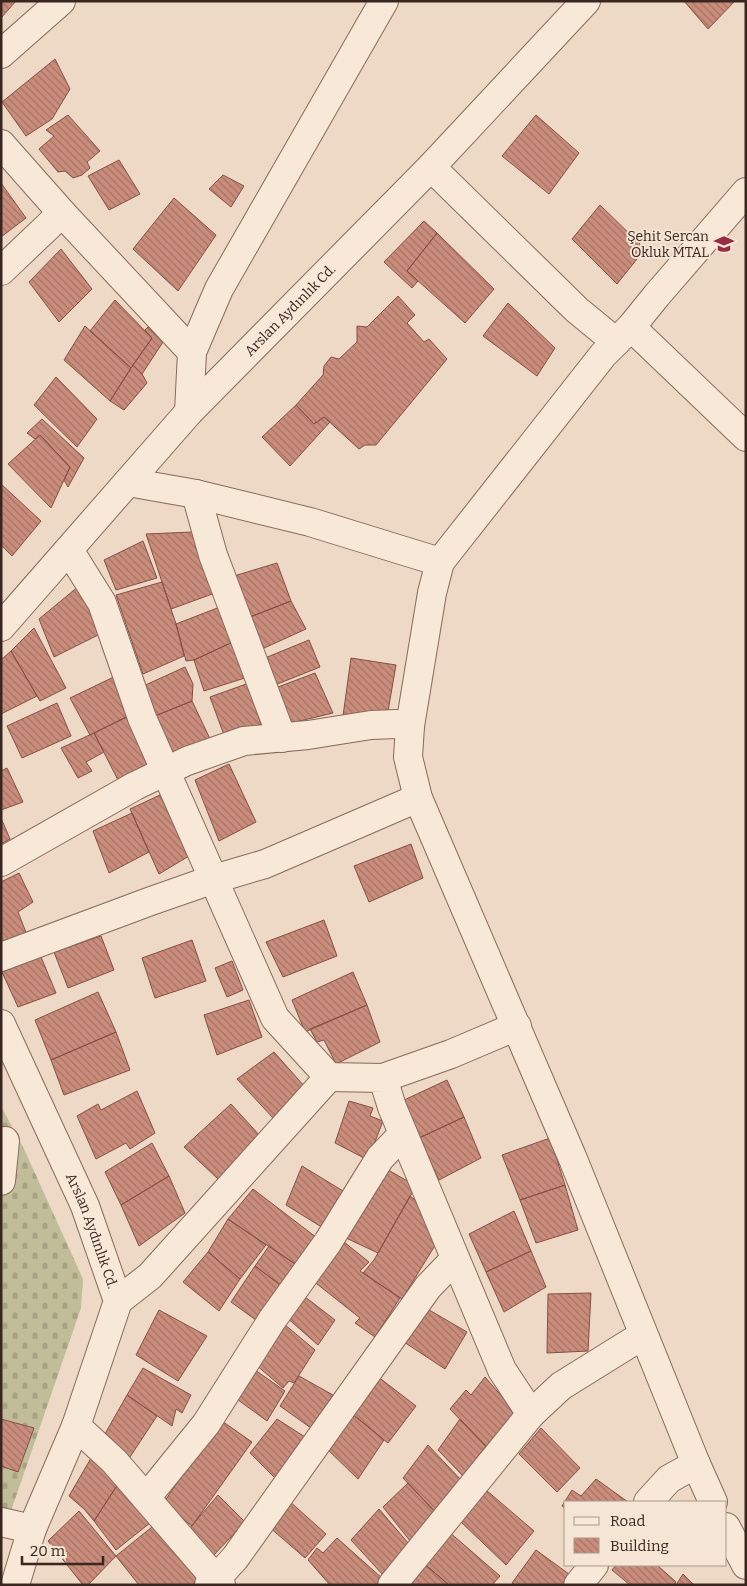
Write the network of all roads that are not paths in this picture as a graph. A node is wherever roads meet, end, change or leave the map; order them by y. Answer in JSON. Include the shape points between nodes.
{"nodes":[{"id":1,"x":61,"y":1,"type":"edge"},
{"id":2,"x":384,"y":1,"type":"edge"},
{"id":3,"x":586,"y":1,"type":"edge"},
{"id":4,"x":1,"y":54,"type":"edge"},
{"id":5,"x":1,"y":144,"type":"edge"},
{"id":6,"x":431,"y":167,"type":"junction"},
{"id":7,"x":746,"y":192,"type":"edge"},
{"id":8,"x":62,"y":213,"type":"junction"},
{"id":9,"x":1,"y":271,"type":"edge"},
{"id":10,"x":624,"y":334,"type":"junction"},
{"id":11,"x":192,"y":352,"type":"junction"},
{"id":12,"x":189,"y":412,"type":"junction"},
{"id":13,"x":746,"y":438,"type":"edge"},
{"id":14,"x":128,"y":482,"type":"junction"},
{"id":15,"x":196,"y":494,"type":"junction"},
{"id":16,"x":69,"y":550,"type":"junction"},
{"id":17,"x":440,"y":562,"type":"junction"},
{"id":18,"x":1,"y":627,"type":"edge"},
{"id":19,"x":410,"y":726,"type":"junction"},
{"id":20,"x":282,"y":738,"type":"junction"},
{"id":21,"x":167,"y":772,"type":"junction"},
{"id":22,"x":418,"y":798,"type":"junction"},
{"id":23,"x":1,"y":862,"type":"edge"},
{"id":24,"x":214,"y":879,"type":"junction"},
{"id":25,"x":1,"y":957,"type":"edge"},
{"id":26,"x":1,"y":1024,"type":"edge"},
{"id":27,"x":517,"y":1026,"type":"junction"},
{"id":28,"x":329,"y":1077,"type":"junction"},
{"id":29,"x":383,"y":1078,"type":"junction"},
{"id":30,"x":403,"y":1134,"type":"junction"},
{"id":31,"x":5,"y":1141,"type":"dead end"},
{"id":32,"x":1,"y":1181,"type":"edge"},
{"id":33,"x":455,"y":1259,"type":"junction"},
{"id":34,"x":118,"y":1301,"type":"junction"},
{"id":35,"x":643,"y":1335,"type":"junction"},
{"id":36,"x":531,"y":1414,"type":"junction"},
{"id":37,"x":76,"y":1426,"type":"junction"},
{"id":38,"x":696,"y":1464,"type":"junction"},
{"id":39,"x":146,"y":1498,"type":"junction"},
{"id":40,"x":649,"y":1501,"type":"edge"},
{"id":41,"x":713,"y":1501,"type":"edge"},
{"id":42,"x":1,"y":1522,"type":"edge"},
{"id":43,"x":727,"y":1528,"type":"edge"},
{"id":44,"x":32,"y":1529,"type":"junction"},
{"id":45,"x":593,"y":1566,"type":"edge"},
{"id":46,"x":746,"y":1566,"type":"edge"},
{"id":47,"x":215,"y":1583,"type":"edge"},
{"id":48,"x":15,"y":1585,"type":"edge"},
{"id":49,"x":392,"y":1585,"type":"edge"},
{"id":50,"x":578,"y":1585,"type":"edge"}],
"edges":[{"from":1,"to":4,"type":"street"},
{"from":2,"to":11,"type":"street","via":[[219,289]]},
{"from":3,"to":6,"type":"street","name":"Arslan Aydınlık Cd."},
{"from":5,"to":8,"type":"street"},
{"from":6,"to":10,"type":"street","via":[[576,310]]},
{"from":6,"to":12,"type":"street","name":"Arslan Aydınlık Cd."},
{"from":7,"to":10,"type":"street"},
{"from":8,"to":9,"type":"street"},
{"from":8,"to":11,"type":"street"},
{"from":10,"to":13,"type":"street"},
{"from":10,"to":17,"type":"street"},
{"from":11,"to":12,"type":"street"},
{"from":12,"to":14,"type":"street","name":"Arslan Aydınlık Cd."},
{"from":14,"to":15,"type":"street"},
{"from":14,"to":16,"type":"street","name":"Arslan Aydınlık Cd."},
{"from":15,"to":17,"type":"street","via":[[310,522]]},
{"from":15,"to":20,"type":"street","via":[[213,555]]},
{"from":16,"to":18,"type":"street","name":"Arslan Aydınlık Cd."},
{"from":16,"to":21,"type":"street","via":[[102,603],[142,718]]},
{"from":17,"to":19,"type":"street"},
{"from":19,"to":20,"type":"street","via":[[371,725]]},
{"from":19,"to":22,"type":"street","via":[[408,756]]},
{"from":20,"to":21,"type":"street","via":[[244,741],[187,761]]},
{"from":21,"to":23,"type":"street","via":[[135,786]]},
{"from":21,"to":24,"type":"street"},
{"from":22,"to":24,"type":"street","via":[[265,864]]},
{"from":22,"to":27,"type":"street"},
{"from":24,"to":25,"type":"street"},
{"from":24,"to":28,"type":"street","via":[[275,1018]]},
{"from":26,"to":34,"type":"street","name":"Arslan Aydınlık Cd.","via":[[85,1206]]},
{"from":27,"to":29,"type":"street"},
{"from":27,"to":35,"type":"street"},
{"from":28,"to":29,"type":"street"},
{"from":28,"to":34,"type":"street","via":[[150,1276]]},
{"from":29,"to":30,"type":"street"},
{"from":30,"to":33,"type":"street"},
{"from":30,"to":39,"type":"street","via":[[380,1158],[206,1424]]},
{"from":31,"to":32,"type":"street"},
{"from":33,"to":36,"type":"street","via":[[502,1370]]},
{"from":33,"to":47,"type":"street","via":[[428,1287]]},
{"from":34,"to":37,"type":"street","name":"Arslan Aydınlık Cd."},
{"from":35,"to":36,"type":"street","via":[[561,1386]]},
{"from":35,"to":38,"type":"street"},
{"from":36,"to":49,"type":"street"},
{"from":37,"to":39,"type":"street","via":[[114,1461]]},
{"from":37,"to":44,"type":"street","name":"Arslan Aydınlık Cd."},
{"from":38,"to":40,"type":"street","via":[[668,1480]]},
{"from":38,"to":41,"type":"street"},
{"from":39,"to":47,"type":"street"},
{"from":42,"to":44,"type":"street"},
{"from":43,"to":46,"type":"street"},
{"from":44,"to":48,"type":"street","name":"Arslan Aydınlık Cd."},
{"from":45,"to":50,"type":"street"}]}
